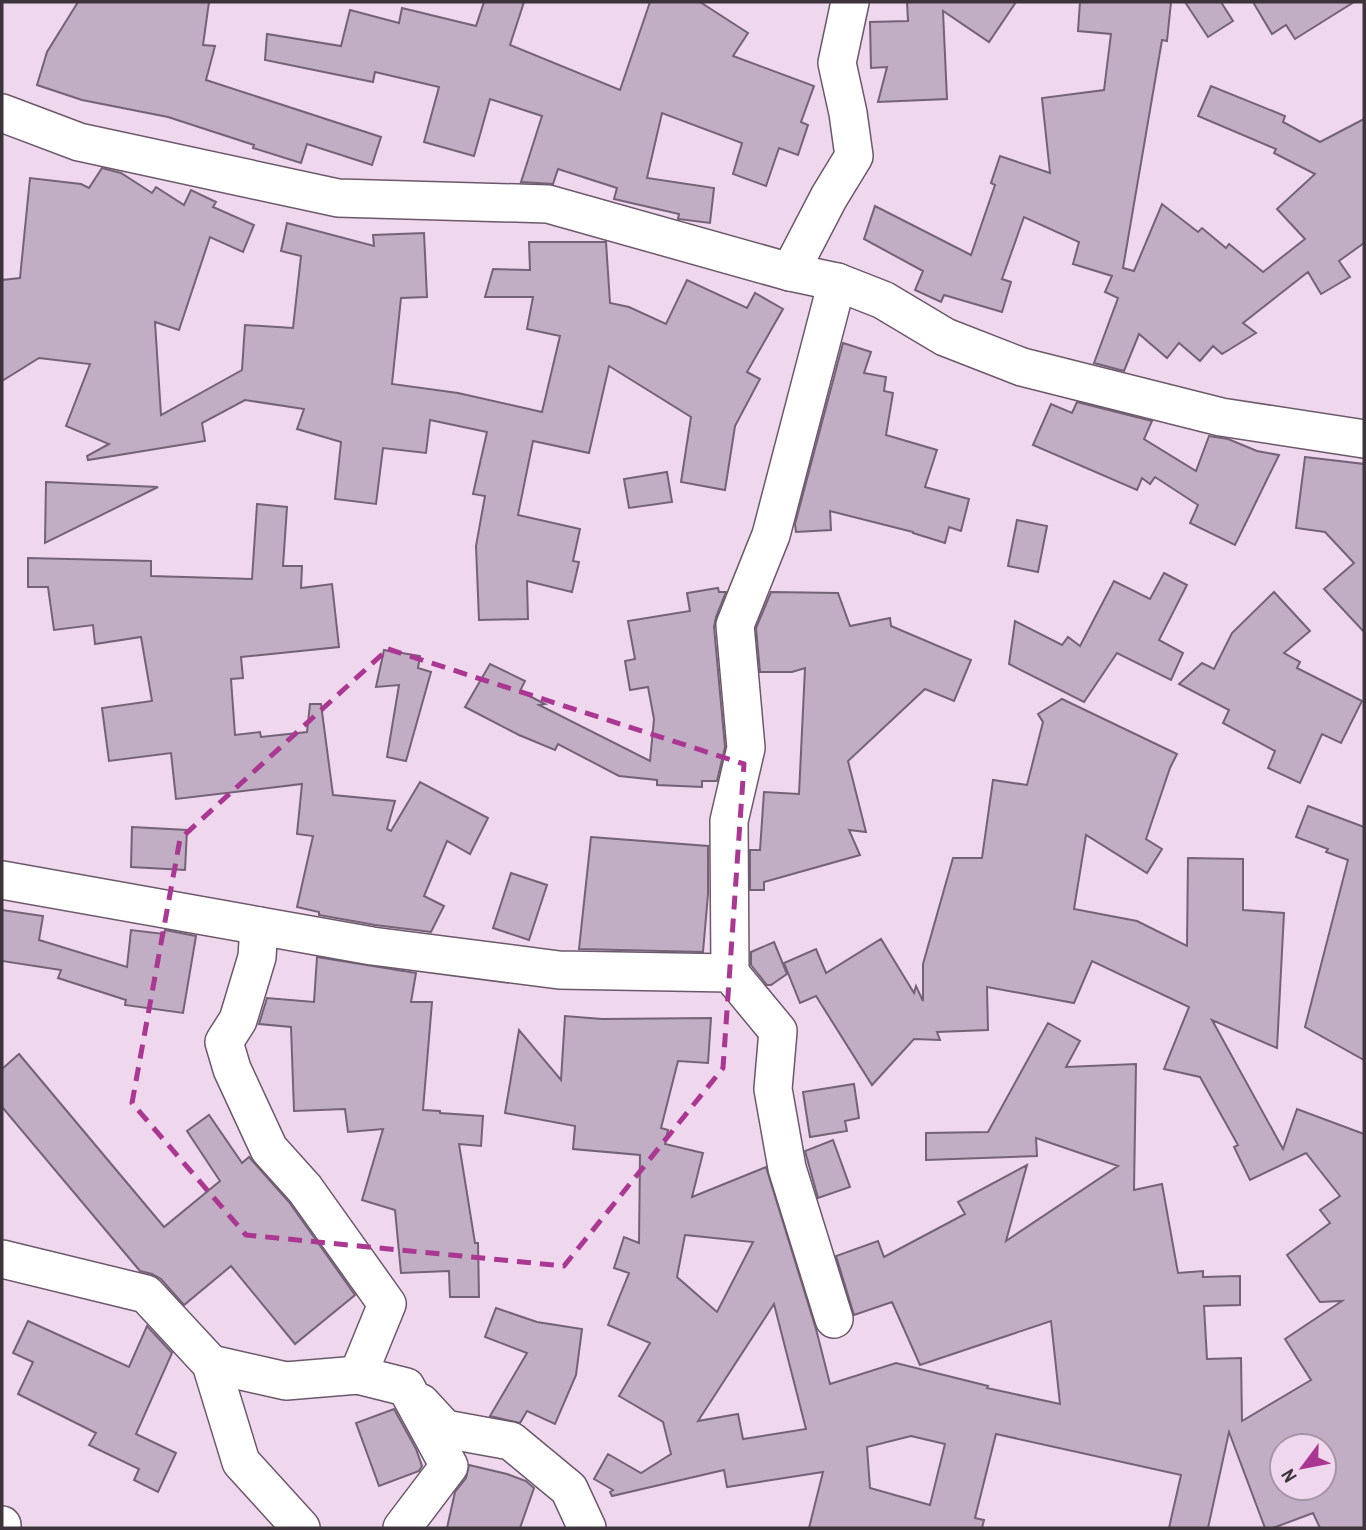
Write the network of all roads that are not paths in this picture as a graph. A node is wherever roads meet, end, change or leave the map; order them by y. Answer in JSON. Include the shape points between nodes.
{"nodes":[{"id":1,"x":850,"y":2,"type":"edge"},
{"id":2,"x":2,"y":113,"type":"edge"},
{"id":3,"x":790,"y":272,"type":"junction"},
{"id":4,"x":837,"y":282,"type":"junction"},
{"id":5,"x":1364,"y":439,"type":"edge"},
{"id":6,"x":2,"y":880,"type":"edge"},
{"id":7,"x":259,"y":926,"type":"junction"},
{"id":8,"x":730,"y":974,"type":"junction"},
{"id":9,"x":2,"y":1259,"type":"edge"},
{"id":10,"x":834,"y":1319,"type":"dead end"},
{"id":11,"x":211,"y":1364,"type":"junction"},
{"id":12,"x":358,"y":1375,"type":"junction"},
{"id":13,"x":405,"y":1387,"type":"junction"},
{"id":14,"x":301,"y":1528,"type":"edge"},
{"id":15,"x":402,"y":1528,"type":"edge"},
{"id":16,"x":587,"y":1528,"type":"edge"}],
"edges":[{"from":1,"to":3,"type":"street","via":[[837,64],[854,156]]},
{"from":2,"to":3,"type":"street","via":[[79,142],[338,198],[548,204]]},
{"from":3,"to":4,"type":"street"},
{"from":4,"to":5,"type":"street","via":[[883,300],[945,337],[1022,367],[1221,417]]},
{"from":4,"to":8,"type":"street","via":[[771,536],[735,625],[746,748],[729,821]]},
{"from":6,"to":7,"type":"street"},
{"from":7,"to":8,"type":"street","via":[[559,970]]},
{"from":7,"to":12,"type":"street","via":[[257,957],[238,1020],[224,1042],[269,1149],[304,1189],[387,1304]]},
{"from":8,"to":10,"type":"street","via":[[778,1031],[773,1089],[787,1168]]},
{"from":9,"to":11,"type":"street","via":[[146,1294]]},
{"from":11,"to":12,"type":"street","via":[[286,1381]]},
{"from":11,"to":14,"type":"street","via":[[241,1462]]},
{"from":12,"to":13,"type":"street"},
{"from":13,"to":15,"type":"street","via":[[449,1466]]},
{"from":13,"to":16,"type":"street","via":[[445,1429],[511,1441],[569,1489]]}]}
